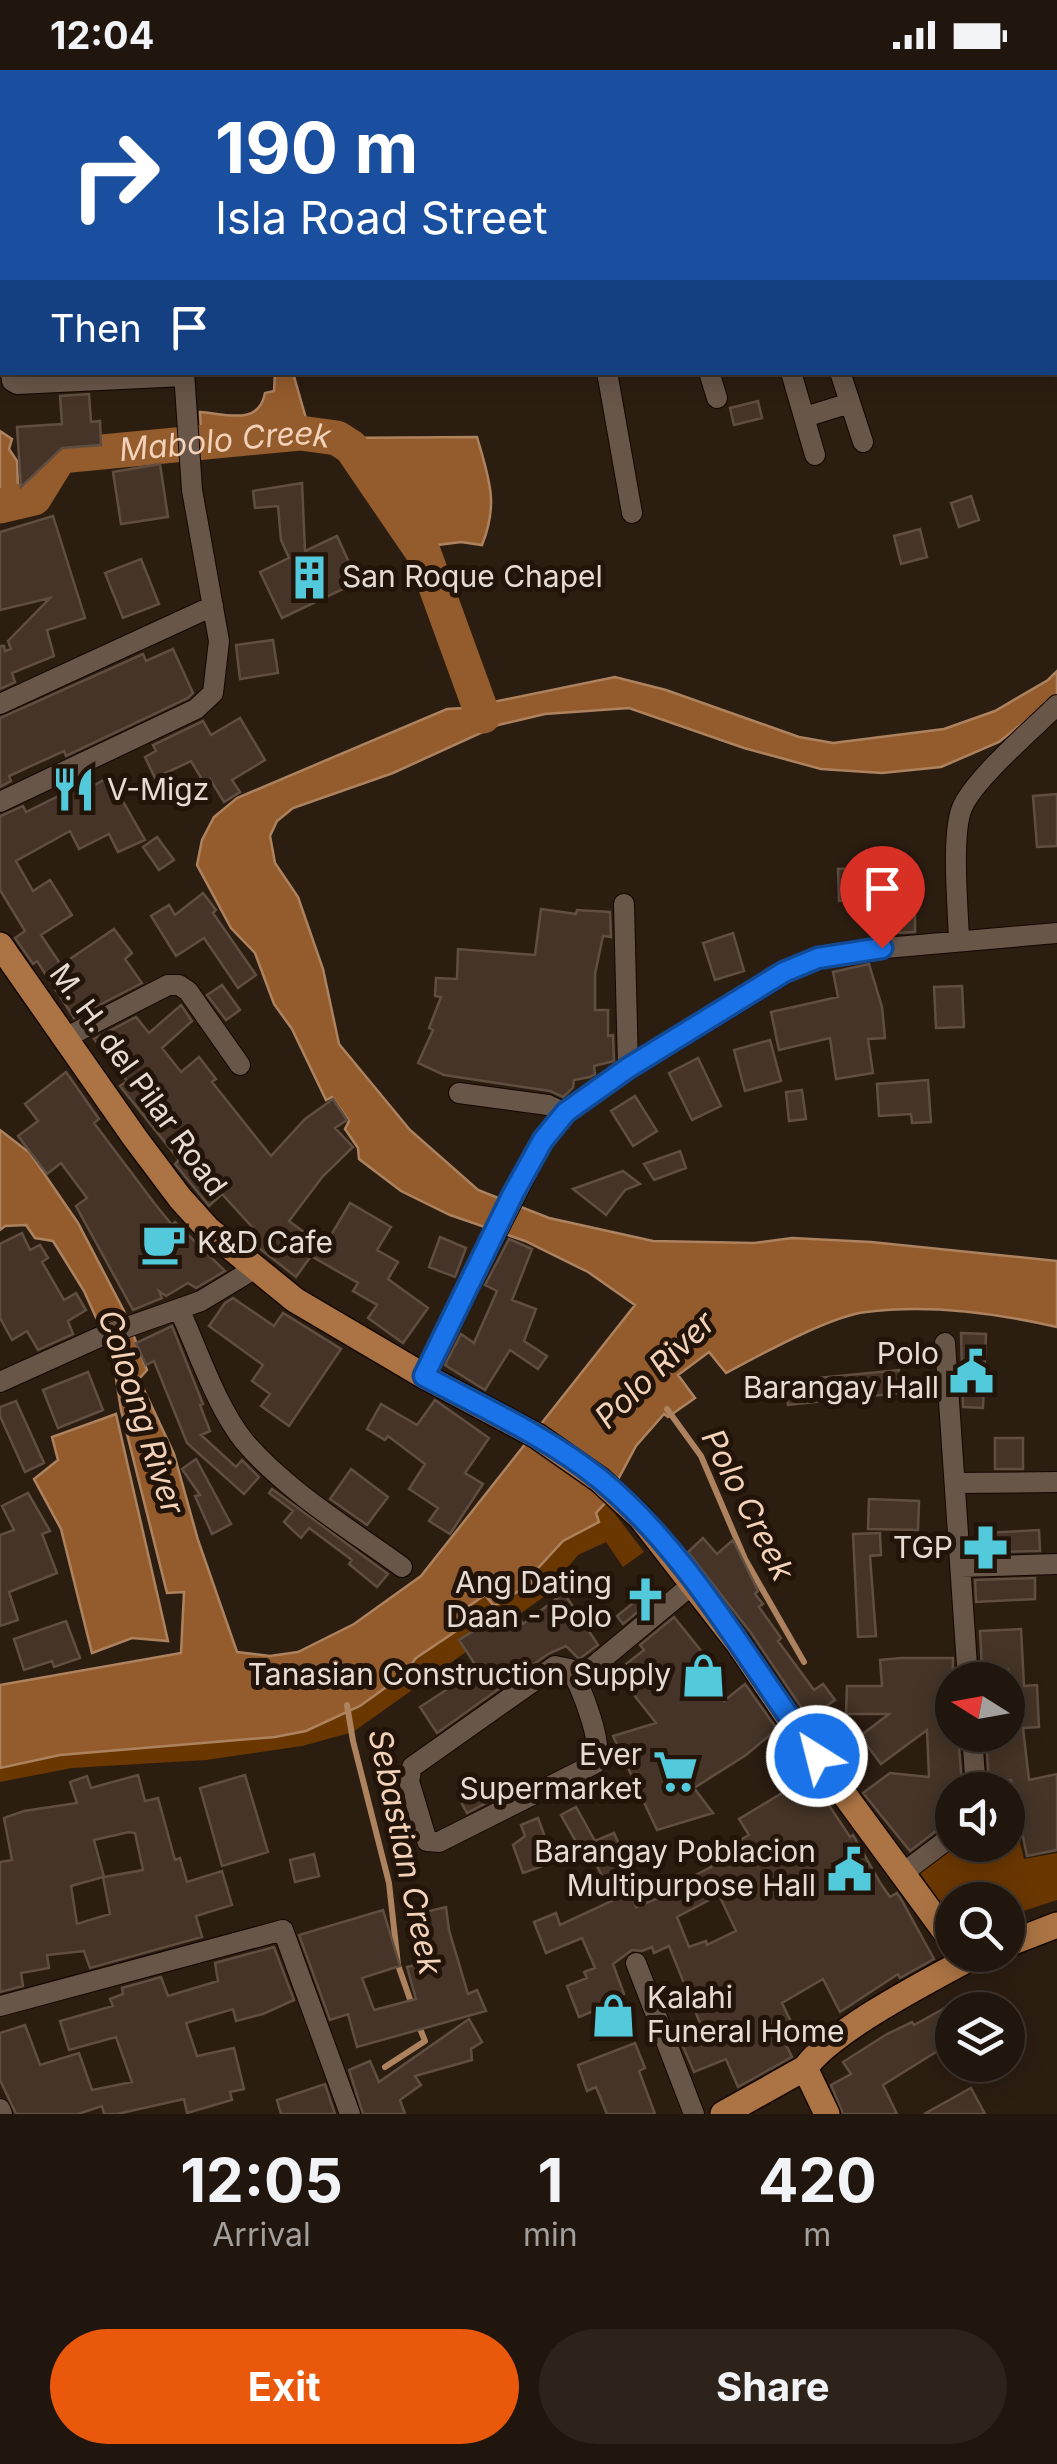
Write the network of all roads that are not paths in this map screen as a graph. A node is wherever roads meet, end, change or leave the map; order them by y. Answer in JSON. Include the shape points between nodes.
{"nodes":[{"id":1,"x":11,"y":375,"type":"edge"},
{"id":2,"x":167,"y":375,"type":"edge"},
{"id":3,"x":184,"y":375,"type":"edge"},
{"id":4,"x":608,"y":375,"type":"edge"},
{"id":5,"x":711,"y":375,"type":"edge"},
{"id":6,"x":792,"y":375,"type":"edge"},
{"id":7,"x":841,"y":375,"type":"edge"},
{"id":8,"x":717,"y":398,"type":"dead end"},
{"id":9,"x":850,"y":403,"type":"junction"},
{"id":10,"x":805,"y":417,"type":"junction"},
{"id":11,"x":863,"y":442,"type":"dead end"},
{"id":12,"x":816,"y":455,"type":"dead end"},
{"id":13,"x":632,"y":512,"type":"dead end"},
{"id":14,"x":213,"y":606,"type":"junction"},
{"id":15,"x":0,"y":704,"type":"edge"},
{"id":16,"x":1057,"y":705,"type":"edge"},
{"id":17,"x":0,"y":802,"type":"edge"},
{"id":18,"x":624,"y":904,"type":"dead end"},
{"id":19,"x":1057,"y":933,"type":"edge"},
{"id":20,"x":959,"y":940,"type":"junction"},
{"id":21,"x":0,"y":945,"type":"edge"},
{"id":22,"x":65,"y":1038,"type":"junction"},
{"id":23,"x":240,"y":1064,"type":"dead end"},
{"id":24,"x":628,"y":1068,"type":"junction"},
{"id":25,"x":459,"y":1093,"type":"dead end"},
{"id":26,"x":558,"y":1109,"type":"junction"},
{"id":27,"x":254,"y":1269,"type":"junction"},
{"id":28,"x":178,"y":1309,"type":"junction"},
{"id":29,"x":945,"y":1343,"type":"dead end"},
{"id":30,"x":424,"y":1376,"type":"junction"},
{"id":31,"x":0,"y":1382,"type":"edge"},
{"id":32,"x":1057,"y":1482,"type":"edge"},
{"id":33,"x":955,"y":1483,"type":"junction"},
{"id":34,"x":1057,"y":1564,"type":"edge"},
{"id":35,"x":402,"y":1567,"type":"dead end"},
{"id":36,"x":960,"y":1568,"type":"junction"},
{"id":37,"x":694,"y":1583,"type":"junction"},
{"id":38,"x":967,"y":1662,"type":"edge"},
{"id":39,"x":576,"y":1680,"type":"junction"},
{"id":40,"x":935,"y":1849,"type":"edge"},
{"id":41,"x":903,"y":1873,"type":"junction"},
{"id":42,"x":935,"y":1917,"type":"edge"},
{"id":43,"x":1057,"y":1925,"type":"edge"},
{"id":44,"x":1025,"y":1937,"type":"edge"},
{"id":45,"x":636,"y":1963,"type":"dead end"},
{"id":46,"x":947,"y":1972,"type":"edge"},
{"id":47,"x":0,"y":2006,"type":"edge"},
{"id":48,"x":805,"y":2068,"type":"junction"},
{"id":49,"x":350,"y":2114,"type":"edge"},
{"id":50,"x":694,"y":2114,"type":"edge"},
{"id":51,"x":723,"y":2114,"type":"edge"},
{"id":52,"x":827,"y":2114,"type":"edge"}],
"edges":[{"from":1,"to":2,"type":"street","via":[[17,384]]},
{"from":3,"to":14,"type":"street","via":[[192,490]]},
{"from":4,"to":13,"type":"street"},
{"from":5,"to":8,"type":"street"},
{"from":6,"to":10,"type":"street"},
{"from":7,"to":9,"type":"street"},
{"from":9,"to":10,"type":"street"},
{"from":9,"to":11,"type":"street"},
{"from":10,"to":12,"type":"street"},
{"from":14,"to":15,"type":"street"},
{"from":14,"to":17,"type":"street","via":[[219,665],[206,702]]},
{"from":16,"to":20,"type":"street","via":[[962,805]]},
{"from":18,"to":24,"type":"street"},
{"from":19,"to":20,"type":"street"},
{"from":20,"to":24,"type":"street","via":[[850,951],[798,966]]},
{"from":21,"to":22,"type":"main road","name":"M. H. del Pilar Road"},
{"from":22,"to":23,"type":"street","via":[[168,985],[178,986]]},
{"from":22,"to":27,"type":"main road","name":"M. H. del Pilar Road","via":[[180,1198]]},
{"from":24,"to":26,"type":"street"},
{"from":25,"to":26,"type":"street"},
{"from":26,"to":30,"type":"street"},
{"from":27,"to":28,"type":"street"},
{"from":27,"to":30,"type":"main road","name":"M. H. del Pilar Road"},
{"from":28,"to":31,"type":"street"},
{"from":28,"to":35,"type":"street","via":[[245,1442]]},
{"from":29,"to":33,"type":"street"},
{"from":30,"to":37,"type":"main road","name":"M. H. del Pilar Road","via":[[536,1436],[600,1480]]},
{"from":32,"to":33,"type":"street"},
{"from":33,"to":36,"type":"street"},
{"from":34,"to":36,"type":"street"},
{"from":36,"to":38,"type":"street"},
{"from":37,"to":39,"type":"street"},
{"from":37,"to":41,"type":"main road","name":"M. H. del Pilar Road"},
{"from":39,"to":39,"type":"street","via":[[570,1669],[555,1666],[412,1767],[409,1781],[428,1840],[440,1842],[596,1763],[599,1744]]},
{"from":40,"to":41,"type":"street"},
{"from":41,"to":42,"type":"main road","name":"M. H. del Pilar Road"},
{"from":43,"to":44,"type":"main road"},
{"from":45,"to":50,"type":"street"},
{"from":46,"to":48,"type":"main road","via":[[846,2032]]},
{"from":47,"to":49,"type":"street","via":[[282,1930]]},
{"from":48,"to":51,"type":"main road"},
{"from":48,"to":52,"type":"main road"}]}
